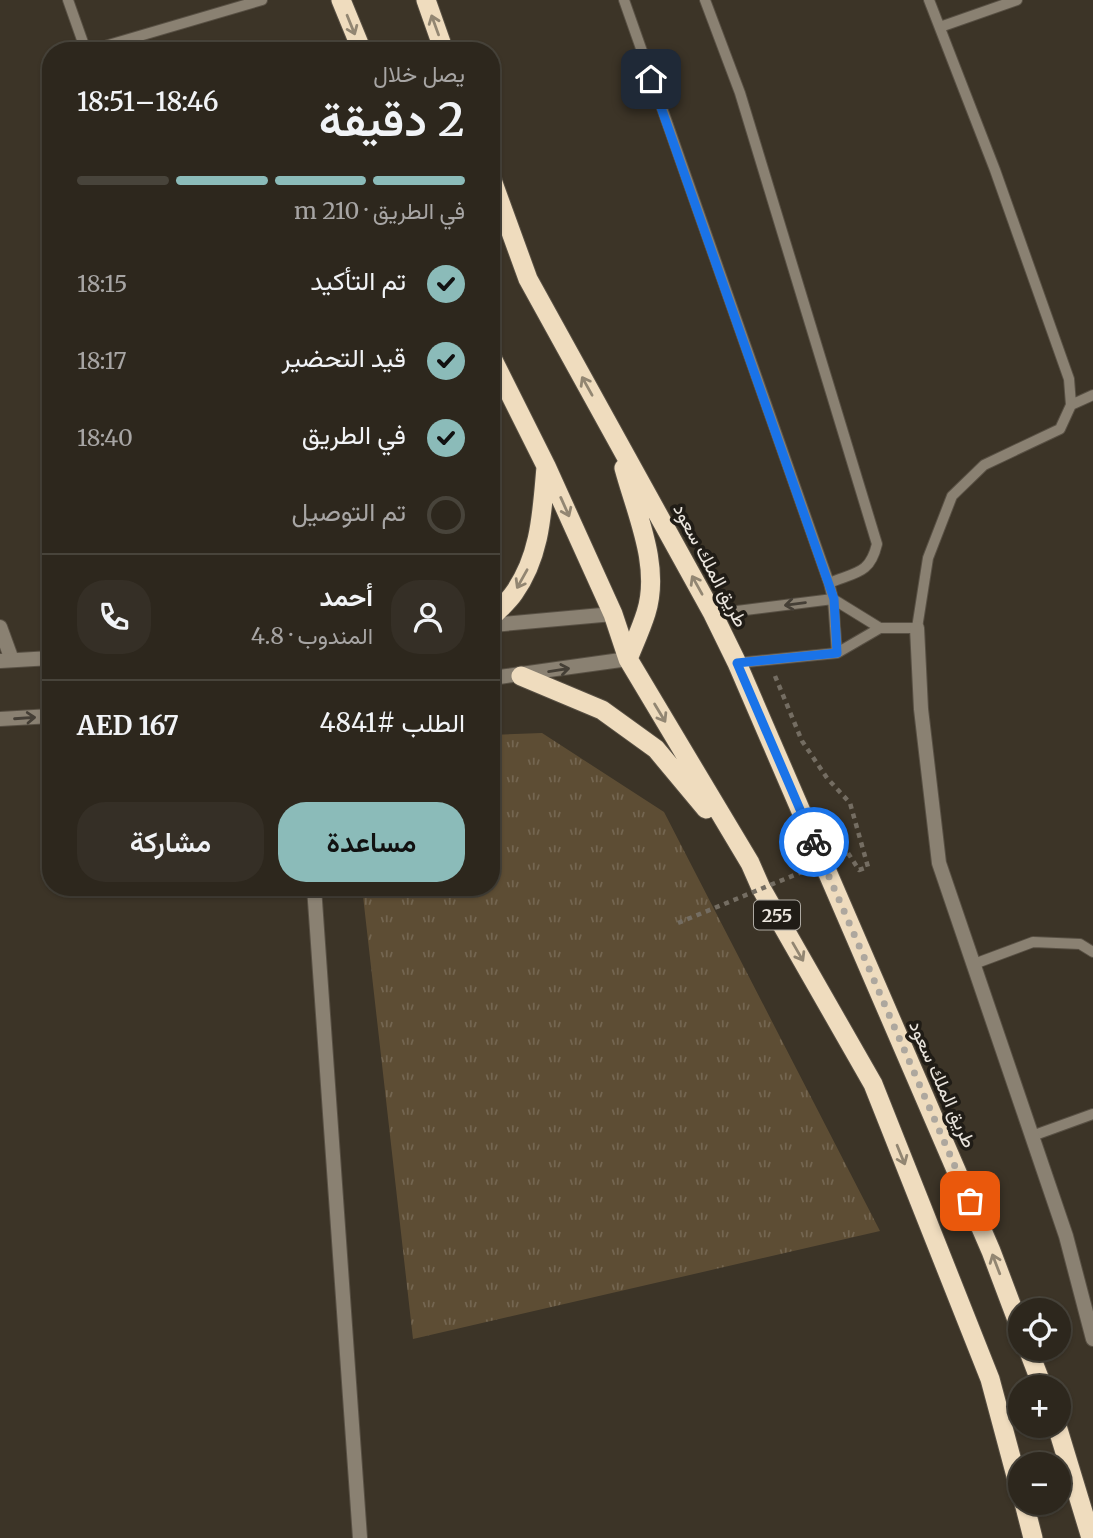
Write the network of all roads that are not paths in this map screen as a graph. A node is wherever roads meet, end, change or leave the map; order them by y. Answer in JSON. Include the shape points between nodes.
{"nodes":[{"id":1,"x":68,"y":0,"type":"edge"},
{"id":2,"x":262,"y":0,"type":"edge"},
{"id":3,"x":341,"y":0,"type":"edge"},
{"id":4,"x":426,"y":0,"type":"edge"},
{"id":5,"x":624,"y":0,"type":"edge"},
{"id":6,"x":705,"y":0,"type":"edge"},
{"id":7,"x":929,"y":0,"type":"edge"},
{"id":8,"x":1017,"y":0,"type":"edge"},
{"id":9,"x":940,"y":27,"type":"junction"},
{"id":10,"x":84,"y":42,"type":"edge"},
{"id":11,"x":118,"y":42,"type":"edge"},
{"id":12,"x":358,"y":42,"type":"edge"},
{"id":13,"x":441,"y":42,"type":"edge"},
{"id":14,"x":500,"y":202,"type":"edge"},
{"id":15,"x":500,"y":374,"type":"edge"},
{"id":16,"x":1093,"y":395,"type":"edge"},
{"id":17,"x":1071,"y":405,"type":"junction"},
{"id":18,"x":615,"y":437,"type":"junction"},
{"id":19,"x":546,"y":466,"type":"junction"},
{"id":20,"x":829,"y":583,"type":"junction"},
{"id":21,"x":834,"y":599,"type":"junction"},
{"id":22,"x":500,"y":609,"type":"edge"},
{"id":23,"x":613,"y":614,"type":"junction"},
{"id":24,"x":713,"y":614,"type":"junction"},
{"id":25,"x":500,"y":624,"type":"edge"},
{"id":26,"x":0,"y":627,"type":"edge"},
{"id":27,"x":880,"y":628,"type":"junction"},
{"id":28,"x":917,"y":628,"type":"junction"},
{"id":29,"x":837,"y":653,"type":"junction"},
{"id":30,"x":42,"y":659,"type":"edge"},
{"id":31,"x":628,"y":659,"type":"junction"},
{"id":32,"x":6,"y":661,"type":"edge"},
{"id":33,"x":737,"y":663,"type":"junction"},
{"id":34,"x":520,"y":676,"type":"junction"},
{"id":35,"x":500,"y":677,"type":"edge"},
{"id":36,"x":42,"y":717,"type":"edge"},
{"id":37,"x":0,"y":719,"type":"edge"},
{"id":38,"x":750,"y":863,"type":"junction"},
{"id":39,"x":315,"y":896,"type":"edge"},
{"id":40,"x":1093,"y":952,"type":"edge"},
{"id":41,"x":974,"y":964,"type":"junction"},
{"id":42,"x":1093,"y":1114,"type":"edge"},
{"id":43,"x":1032,"y":1136,"type":"junction"},
{"id":44,"x":1009,"y":1298,"type":"edge"},
{"id":45,"x":1093,"y":1339,"type":"edge"},
{"id":46,"x":1061,"y":1438,"type":"edge"},
{"id":47,"x":1010,"y":1452,"type":"edge"},
{"id":48,"x":1027,"y":1515,"type":"edge"},
{"id":49,"x":1032,"y":1537,"type":"edge"},
{"id":50,"x":360,"y":1538,"type":"edge"},
{"id":51,"x":1091,"y":1538,"type":"edge"}],
"edges":[{"from":1,"to":10,"type":"lane"},
{"from":2,"to":11,"type":"lane"},
{"from":3,"to":12,"type":"highway","one_way":true},
{"from":13,"to":4,"type":"highway","one_way":true},
{"from":5,"to":20,"type":"lane"},
{"from":6,"to":20,"type":"lane","via":[[740,93],[877,544],[867,567]]},
{"from":7,"to":9,"type":"lane"},
{"from":8,"to":9,"type":"lane"},
{"from":9,"to":17,"type":"lane","via":[[1065,366]]},
{"from":18,"to":14,"type":"highway","name":"طريق الملك سعود","one_way":true,"via":[[528,279]]},
{"from":15,"to":19,"type":"highway","number":"255"},
{"from":16,"to":17,"type":"lane"},
{"from":17,"to":28,"type":"lane","via":[[1060,429],[984,465],[952,496],[928,558]]},
{"from":24,"to":18,"type":"highway","name":"طريق الملك سعود","one_way":true},
{"from":18,"to":31,"type":"highway","via":[[647,544],[650,578],[647,611]]},
{"from":19,"to":22,"type":"highway","one_way":true,"via":[[533,559],[514,594]]},
{"from":19,"to":23,"type":"highway","number":"255","one_way":true},
{"from":20,"to":21,"type":"lane"},
{"from":21,"to":24,"type":"lane","one_way":true},
{"from":21,"to":27,"type":"lane"},
{"from":21,"to":29,"type":"lane"},
{"from":23,"to":25,"type":"street"},
{"from":23,"to":31,"type":"highway","number":"255"},
{"from":24,"to":33,"type":"highway","name":"طريق الملك سعود"},
{"from":26,"to":32,"type":"street"},
{"from":27,"to":28,"type":"lane"},
{"from":27,"to":29,"type":"lane"},
{"from":28,"to":41,"type":"street","via":[[939,863]]},
{"from":29,"to":33,"type":"lane"},
{"from":30,"to":32,"type":"street"},
{"from":34,"to":31,"type":"street","one_way":true},
{"from":31,"to":38,"type":"highway","number":"255","one_way":true},
{"from":44,"to":33,"type":"highway","name":"طريق الملك سعود","one_way":true},
{"from":34,"to":35,"type":"street"},
{"from":34,"to":38,"type":"highway","via":[[602,710],[656,749]]},
{"from":37,"to":36,"type":"street","one_way":true},
{"from":38,"to":47,"type":"highway","number":"255","one_way":true,"via":[[873,1084],[990,1379]]},
{"from":39,"to":50,"type":"street"},
{"from":40,"to":41,"type":"lane","via":[[1080,944],[1033,943]]},
{"from":41,"to":43,"type":"street"},
{"from":42,"to":43,"type":"lane"},
{"from":43,"to":45,"type":"street","via":[[1066,1236]]},
{"from":46,"to":51,"type":"highway"},
{"from":48,"to":49,"type":"highway"}]}
